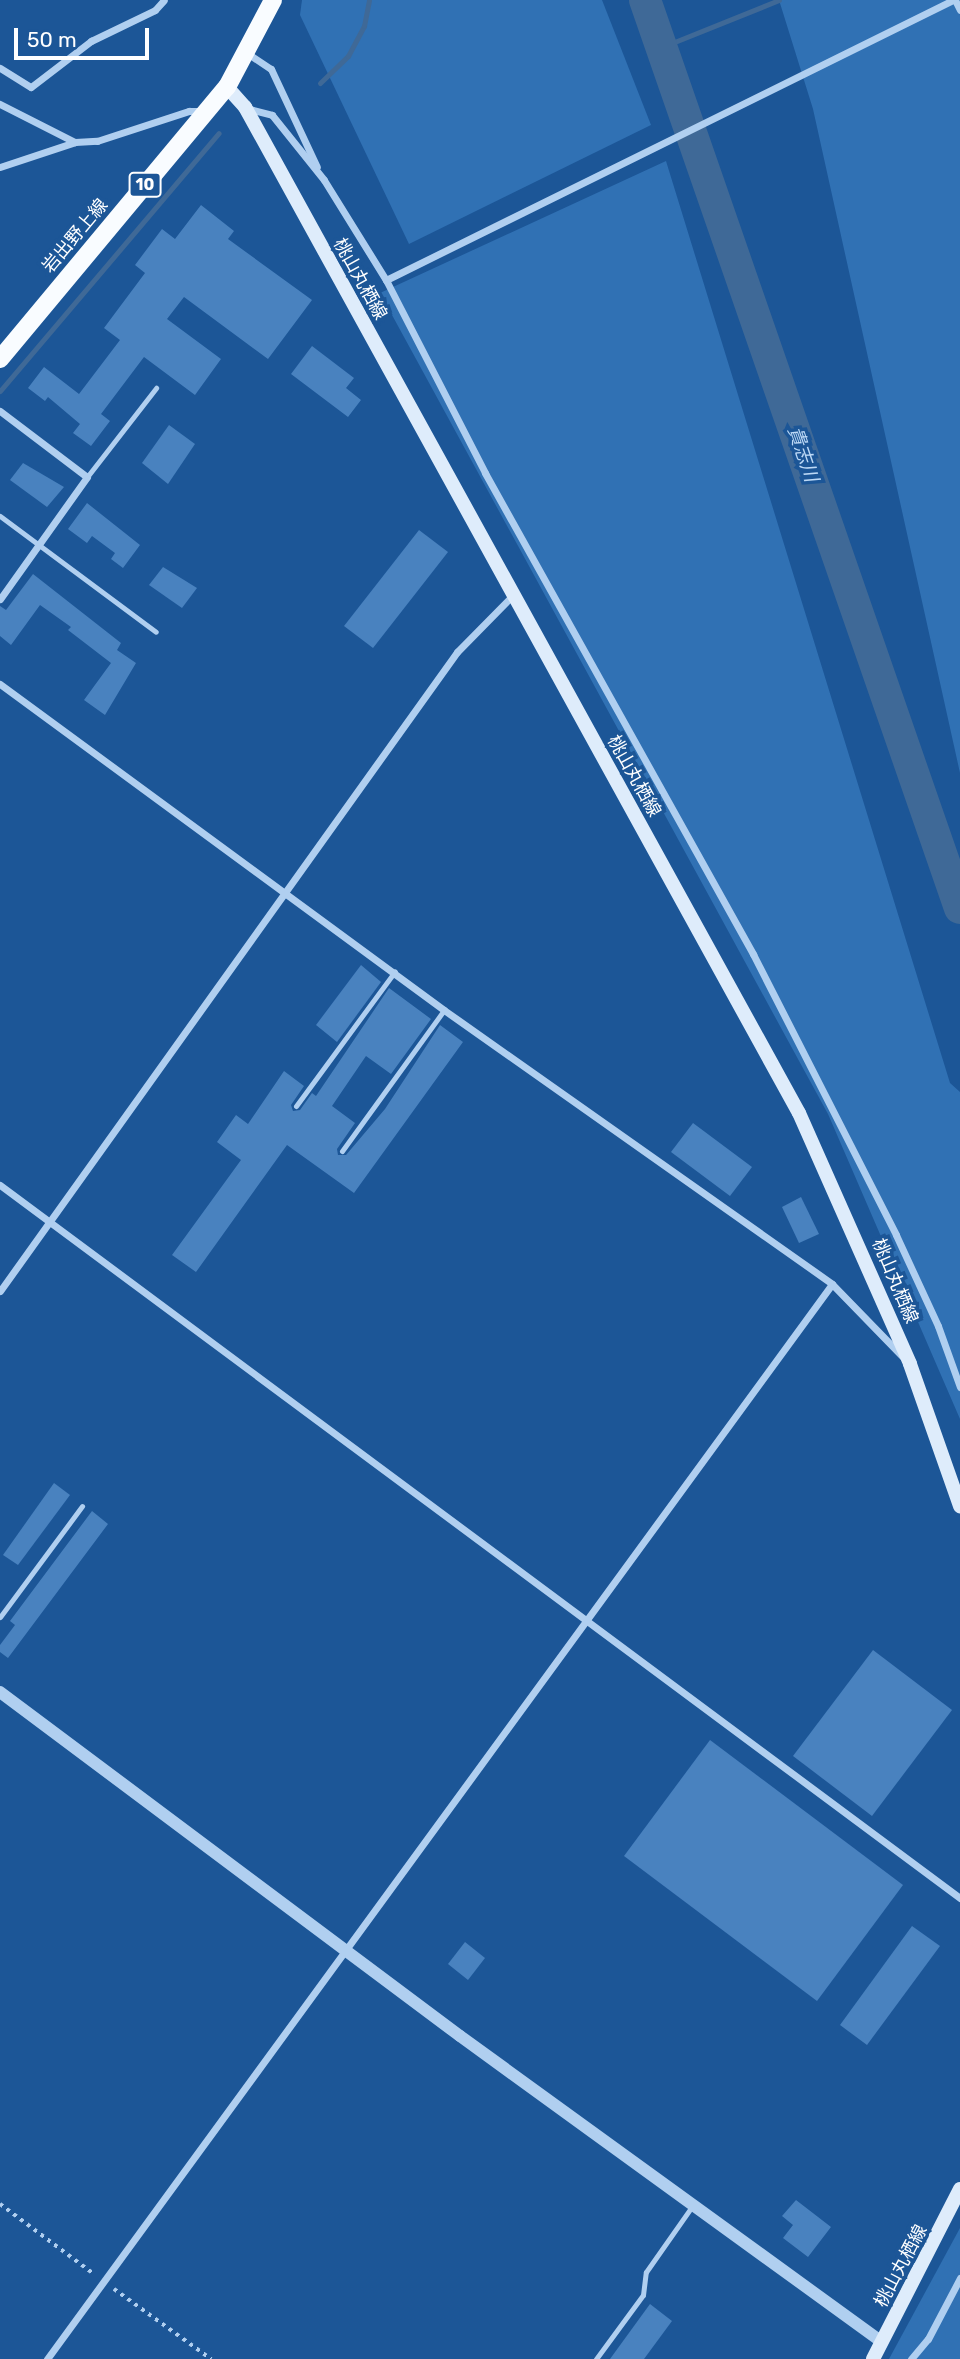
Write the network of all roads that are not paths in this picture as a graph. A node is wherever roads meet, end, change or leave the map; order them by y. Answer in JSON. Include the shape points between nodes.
{"nodes":[{"id":1,"x":164,"y":0,"type":"edge"},
{"id":2,"x":273,"y":0,"type":"edge"},
{"id":3,"x":957,"y":0,"type":"edge"},
{"id":4,"x":960,"y":10,"type":"edge"},
{"id":5,"x":247,"y":52,"type":"junction"},
{"id":6,"x":0,"y":68,"type":"edge"},
{"id":7,"x":227,"y":87,"type":"junction"},
{"id":8,"x":0,"y":104,"type":"edge"},
{"id":9,"x":245,"y":107,"type":"junction"},
{"id":10,"x":207,"y":111,"type":"junction"},
{"id":11,"x":75,"y":142,"type":"junction"},
{"id":12,"x":0,"y":167,"type":"edge"},
{"id":13,"x":324,"y":180,"type":"junction"},
{"id":14,"x":386,"y":280,"type":"junction"},
{"id":15,"x":0,"y":359,"type":"edge"},
{"id":16,"x":156,"y":388,"type":"dead end"},
{"id":17,"x":0,"y":411,"type":"edge"},
{"id":18,"x":87,"y":477,"type":"junction"},
{"id":19,"x":0,"y":516,"type":"edge"},
{"id":20,"x":39,"y":545,"type":"junction"},
{"id":21,"x":511,"y":597,"type":"junction"},
{"id":22,"x":0,"y":600,"type":"edge"},
{"id":23,"x":156,"y":632,"type":"dead end"},
{"id":24,"x":0,"y":684,"type":"edge"},
{"id":25,"x":289,"y":892,"type":"junction"},
{"id":26,"x":396,"y":971,"type":"junction"},
{"id":27,"x":444,"y":1010,"type":"junction"},
{"id":28,"x":296,"y":1106,"type":"dead end"},
{"id":29,"x":342,"y":1151,"type":"dead end"},
{"id":30,"x":0,"y":1185,"type":"edge"},
{"id":31,"x":51,"y":1222,"type":"junction"},
{"id":32,"x":832,"y":1284,"type":"junction"},
{"id":33,"x":0,"y":1291,"type":"edge"},
{"id":34,"x":910,"y":1364,"type":"junction"},
{"id":35,"x":960,"y":1387,"type":"edge"},
{"id":36,"x":82,"y":1506,"type":"dead end"},
{"id":37,"x":960,"y":1506,"type":"edge"},
{"id":38,"x":0,"y":1617,"type":"edge"},
{"id":39,"x":589,"y":1619,"type":"junction"},
{"id":40,"x":0,"y":1692,"type":"edge"},
{"id":41,"x":960,"y":1898,"type":"edge"},
{"id":42,"x":347,"y":1951,"type":"junction"},
{"id":43,"x":960,"y":2189,"type":"edge"},
{"id":44,"x":694,"y":2205,"type":"junction"},
{"id":45,"x":960,"y":2278,"type":"edge"},
{"id":46,"x":882,"y":2342,"type":"junction"},
{"id":47,"x":47,"y":2359,"type":"edge"},
{"id":48,"x":596,"y":2359,"type":"edge"},
{"id":49,"x":873,"y":2359,"type":"edge"},
{"id":50,"x":911,"y":2359,"type":"edge"}],
"edges":[{"from":1,"to":6,"type":"street","via":[[155,10],[90,41],[31,87]]},
{"from":2,"to":5,"type":"main road","name":"岩出野上線","number":"10"},
{"from":3,"to":4,"type":"street"},
{"from":3,"to":14,"type":"street"},
{"from":5,"to":7,"type":"main road","name":"岩出野上線","number":"10"},
{"from":5,"to":13,"type":"street","via":[[271,69]]},
{"from":7,"to":9,"type":"main road","name":"桃山丸栖線"},
{"from":7,"to":10,"type":"main road","name":"岩出野上線","number":"10"},
{"from":8,"to":11,"type":"street"},
{"from":9,"to":13,"type":"street","via":[[272,115]]},
{"from":9,"to":21,"type":"main road","name":"桃山丸栖線"},
{"from":10,"to":11,"type":"street","via":[[189,111],[97,141]]},
{"from":10,"to":15,"type":"main road","name":"岩出野上線","number":"10"},
{"from":11,"to":12,"type":"street"},
{"from":13,"to":14,"type":"street"},
{"from":14,"to":35,"type":"street","via":[[485,473],[753,954],[896,1235],[938,1325]]},
{"from":16,"to":18,"type":"lane"},
{"from":17,"to":18,"type":"street"},
{"from":18,"to":20,"type":"street"},
{"from":19,"to":20,"type":"lane"},
{"from":20,"to":22,"type":"street"},
{"from":20,"to":23,"type":"lane"},
{"from":21,"to":25,"type":"street","via":[[457,652]]},
{"from":21,"to":34,"type":"main road","name":"桃山丸栖線","via":[[799,1114]]},
{"from":24,"to":25,"type":"street"},
{"from":25,"to":26,"type":"street"},
{"from":25,"to":31,"type":"street"},
{"from":26,"to":27,"type":"street"},
{"from":26,"to":28,"type":"lane"},
{"from":27,"to":29,"type":"lane"},
{"from":27,"to":32,"type":"street"},
{"from":30,"to":31,"type":"street"},
{"from":31,"to":33,"type":"street"},
{"from":31,"to":39,"type":"street"},
{"from":32,"to":34,"type":"street"},
{"from":32,"to":39,"type":"street"},
{"from":34,"to":37,"type":"main road","name":"桃山丸栖線"},
{"from":36,"to":38,"type":"lane"},
{"from":39,"to":41,"type":"street"},
{"from":39,"to":42,"type":"street"},
{"from":40,"to":42,"type":"street"},
{"from":42,"to":44,"type":"street"},
{"from":42,"to":47,"type":"street"},
{"from":43,"to":46,"type":"main road","name":"桃山丸栖線"},
{"from":44,"to":46,"type":"street"},
{"from":44,"to":48,"type":"lane","via":[[646,2272],[643,2295]]},
{"from":45,"to":50,"type":"street","via":[[928,2339]]},
{"from":46,"to":49,"type":"main road","name":"桃山丸栖線"}]}
